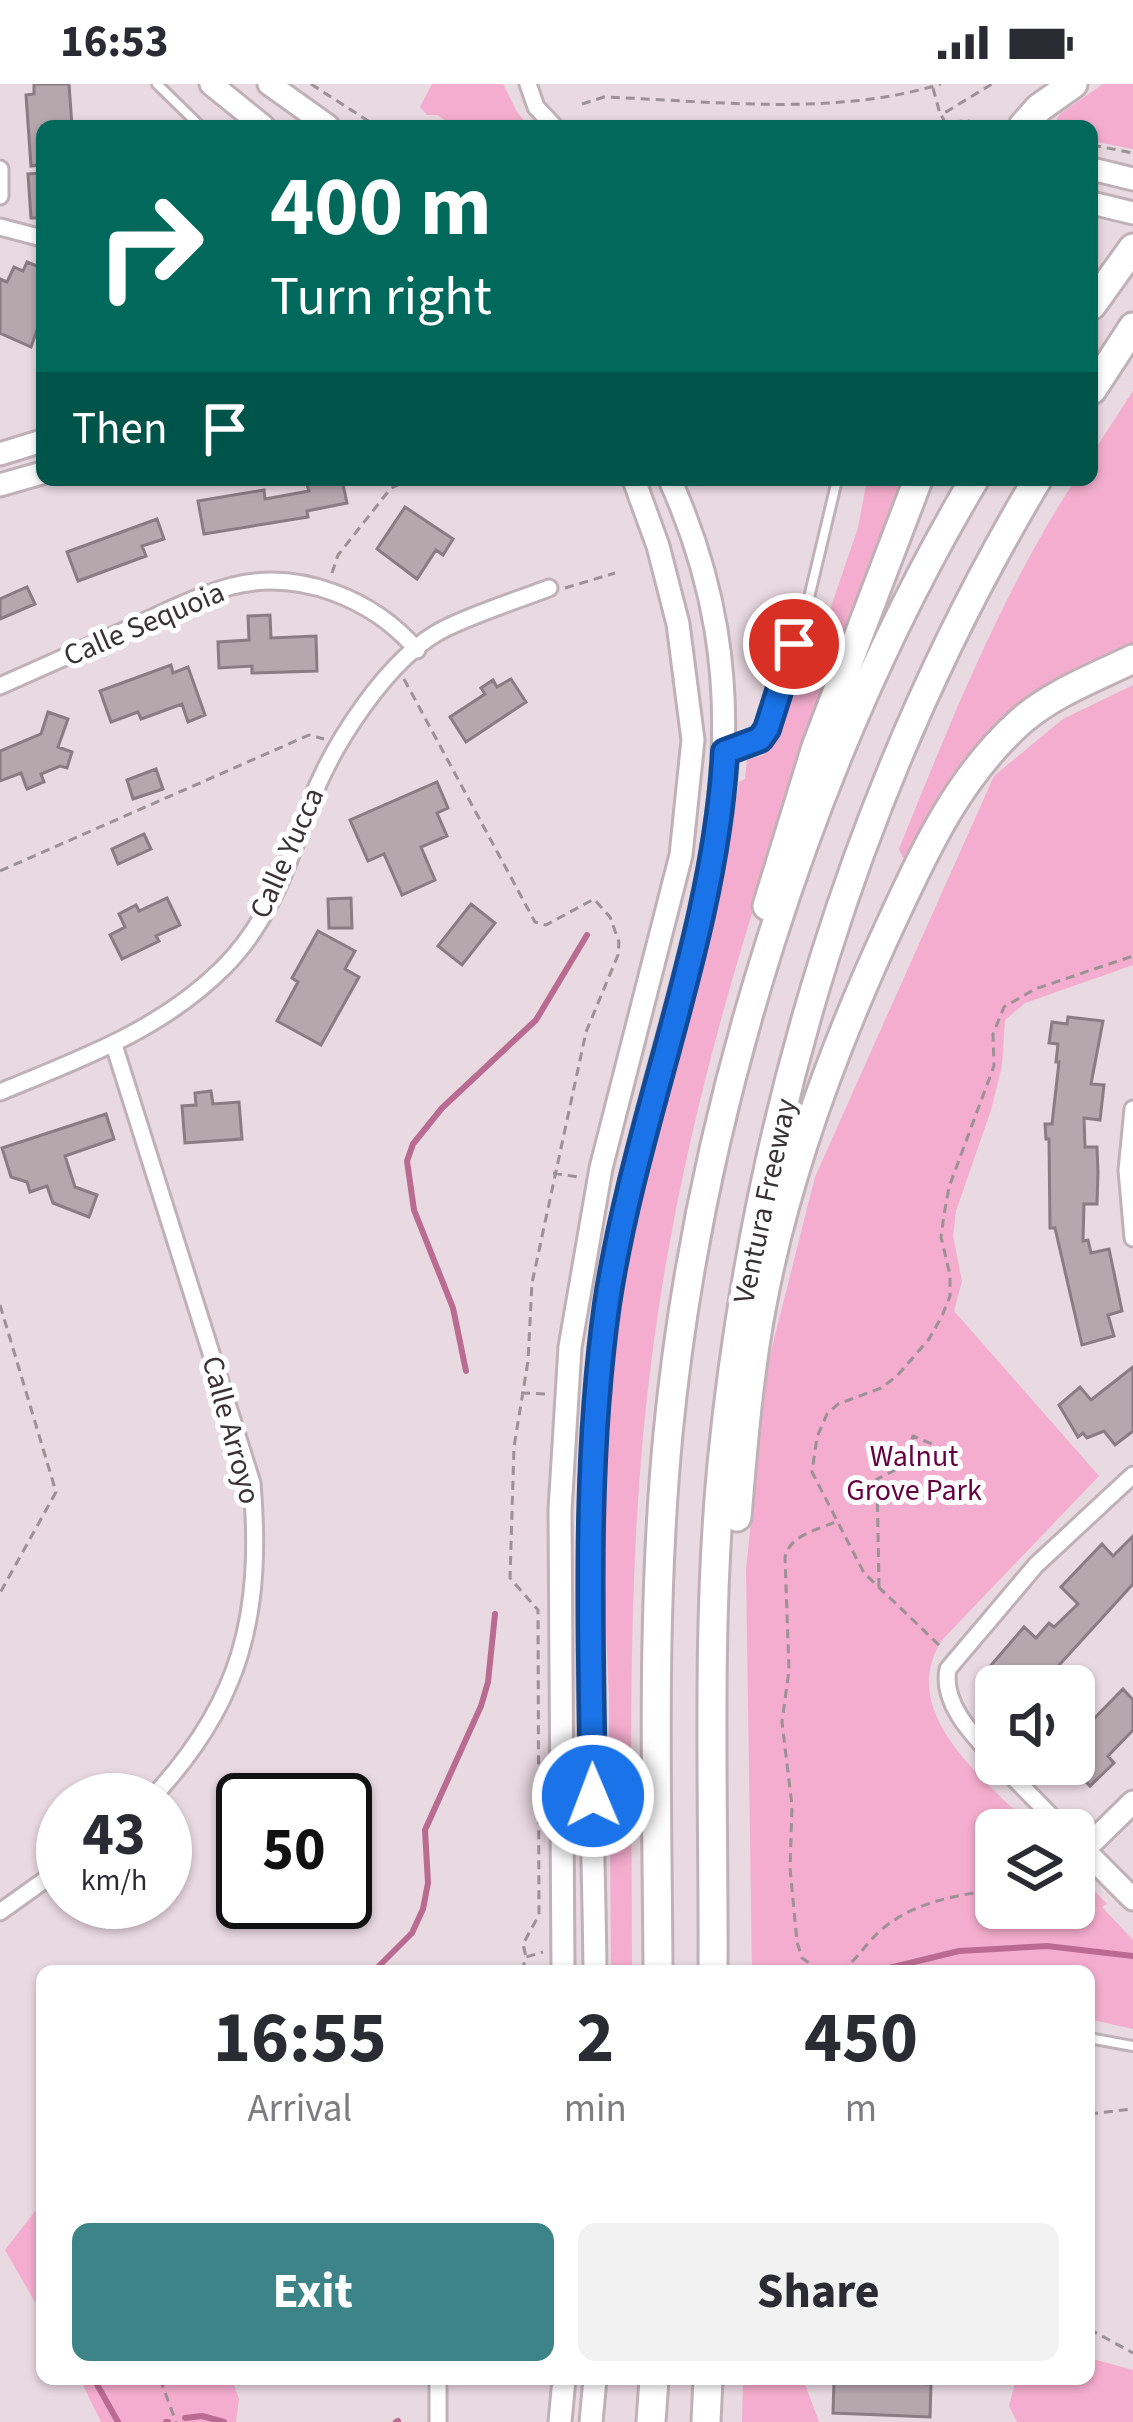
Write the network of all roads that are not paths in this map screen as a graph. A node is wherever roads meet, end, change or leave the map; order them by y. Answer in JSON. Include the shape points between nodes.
{"nodes":[{"id":1,"x":157,"y":84,"type":"edge"},
{"id":2,"x":211,"y":84,"type":"edge"},
{"id":3,"x":269,"y":84,"type":"edge"},
{"id":4,"x":528,"y":84,"type":"edge"},
{"id":5,"x":1072,"y":84,"type":"edge"},
{"id":6,"x":194,"y":120,"type":"edge"},
{"id":7,"x":256,"y":120,"type":"edge"},
{"id":8,"x":320,"y":120,"type":"edge"},
{"id":9,"x":548,"y":120,"type":"edge"},
{"id":10,"x":1028,"y":120,"type":"edge"},
{"id":11,"x":0,"y":169,"type":"edge"},
{"id":12,"x":1098,"y":170,"type":"edge"},
{"id":13,"x":1128,"y":177,"type":"edge"},
{"id":14,"x":0,"y":196,"type":"edge"},
{"id":15,"x":1098,"y":203,"type":"edge"},
{"id":16,"x":1133,"y":213,"type":"edge"},
{"id":17,"x":0,"y":227,"type":"edge"},
{"id":18,"x":36,"y":236,"type":"edge"},
{"id":19,"x":1133,"y":248,"type":"edge"},
{"id":20,"x":1098,"y":297,"type":"edge"},
{"id":21,"x":1133,"y":327,"type":"edge"},
{"id":22,"x":1098,"y":381,"type":"edge"},
{"id":23,"x":36,"y":443,"type":"edge"},
{"id":24,"x":0,"y":454,"type":"edge"},
{"id":25,"x":36,"y":475,"type":"edge"},
{"id":26,"x":0,"y":485,"type":"edge"},
{"id":27,"x":636,"y":486,"type":"edge"},
{"id":28,"x":672,"y":486,"type":"edge"},
{"id":29,"x":836,"y":486,"type":"edge"},
{"id":30,"x":915,"y":486,"type":"edge"},
{"id":31,"x":970,"y":486,"type":"edge"},
{"id":32,"x":1034,"y":486,"type":"edge"},
{"id":33,"x":549,"y":588,"type":"dead end"},
{"id":34,"x":417,"y":650,"type":"junction"},
{"id":35,"x":1133,"y":658,"type":"edge"},
{"id":36,"x":0,"y":686,"type":"edge"},
{"id":37,"x":689,"y":693,"type":"junction"},
{"id":38,"x":725,"y":752,"type":"junction"},
{"id":39,"x":114,"y":1045,"type":"junction"},
{"id":40,"x":728,"y":1088,"type":"junction"},
{"id":41,"x":0,"y":1092,"type":"edge"},
{"id":42,"x":1133,"y":1109,"type":"edge"},
{"id":43,"x":1133,"y":1238,"type":"edge"},
{"id":44,"x":1133,"y":1475,"type":"edge"},
{"id":45,"x":714,"y":1608,"type":"junction"},
{"id":46,"x":975,"y":1734,"type":"edge"},
{"id":47,"x":175,"y":1773,"type":"edge"},
{"id":48,"x":1021,"y":1785,"type":"edge"},
{"id":49,"x":1133,"y":1802,"type":"edge"},
{"id":50,"x":1044,"y":1809,"type":"edge"},
{"id":51,"x":1095,"y":1832,"type":"edge"},
{"id":52,"x":1095,"y":1861,"type":"edge"},
{"id":53,"x":36,"y":1886,"type":"edge"},
{"id":54,"x":1133,"y":1899,"type":"edge"},
{"id":55,"x":0,"y":1912,"type":"edge"},
{"id":56,"x":563,"y":1960,"type":"edge"},
{"id":57,"x":596,"y":1965,"type":"edge"},
{"id":58,"x":658,"y":1965,"type":"edge"},
{"id":59,"x":713,"y":1965,"type":"edge"},
{"id":60,"x":1095,"y":2039,"type":"edge"},
{"id":61,"x":1133,"y":2046,"type":"edge"},
{"id":62,"x":438,"y":2385,"type":"edge"},
{"id":63,"x":563,"y":2385,"type":"edge"},
{"id":64,"x":594,"y":2385,"type":"edge"},
{"id":65,"x":654,"y":2385,"type":"edge"},
{"id":66,"x":708,"y":2385,"type":"edge"},
{"id":67,"x":438,"y":2422,"type":"edge"},
{"id":68,"x":560,"y":2422,"type":"edge"},
{"id":69,"x":591,"y":2422,"type":"edge"},
{"id":70,"x":651,"y":2422,"type":"edge"},
{"id":71,"x":706,"y":2422,"type":"edge"}],
"edges":[{"from":1,"to":6,"type":"lane"},
{"from":2,"to":7,"type":"main road"},
{"from":3,"to":8,"type":"main road"},
{"from":4,"to":9,"type":"street"},
{"from":5,"to":10,"type":"highway"},
{"from":11,"to":14,"type":"street"},
{"from":12,"to":13,"type":"main road"},
{"from":15,"to":16,"type":"main road"},
{"from":17,"to":18,"type":"street"},
{"from":19,"to":20,"type":"highway"},
{"from":21,"to":22,"type":"highway"},
{"from":23,"to":24,"type":"main road"},
{"from":25,"to":26,"type":"main road"},
{"from":27,"to":37,"type":"main road","via":[[665,574]]},
{"from":28,"to":38,"type":"main road","via":[[718,631]]},
{"from":29,"to":38,"type":"lane","via":[[767,729]]},
{"from":30,"to":40,"type":"highway","via":[[783,848]]},
{"from":31,"to":40,"type":"highway","name":"Ventura Freeway","via":[[874,665],[771,944]]},
{"from":32,"to":45,"type":"highway","name":"Ventura Freeway","via":[[889,777],[795,1061],[733,1368]]},
{"from":33,"to":34,"type":"street","name":"Calle Yucca","via":[[442,629]]},
{"from":34,"to":36,"type":"street","name":"Calle Sequoia","via":[[382,616],[327,590],[265,582],[234,586]]},
{"from":34,"to":39,"type":"street","name":"Calle Yucca","via":[[338,743],[281,882],[249,937],[193,995]]},
{"from":35,"to":45,"type":"highway","via":[[1024,718],[978,765],[935,832],[878,953],[781,1222],[759,1321],[734,1551]]},
{"from":37,"to":38,"type":"main road","via":[[709,757]]},
{"from":37,"to":56,"type":"main road","via":[[681,855],[601,1168],[570,1347],[560,1510]]},
{"from":38,"to":57,"type":"main road","via":[[707,886],[636,1156],[600,1368],[591,1577]]},
{"from":39,"to":41,"type":"street","name":"Calle Yucca"},
{"from":39,"to":47,"type":"street","name":"Calle Arroyo","via":[[252,1484],[255,1590],[231,1681]]},
{"from":40,"to":58,"type":"highway","name":"Ventura Freeway","via":[[680,1338],[662,1513]]},
{"from":42,"to":43,"type":"street"},
{"from":44,"to":46,"type":"street","via":[[1036,1565],[953,1659],[946,1681]]},
{"from":45,"to":59,"type":"highway","name":"Ventura Freeway"},
{"from":48,"to":50,"type":"street"},
{"from":49,"to":51,"type":"main road"},
{"from":52,"to":54,"type":"main road"},
{"from":53,"to":55,"type":"street"},
{"from":60,"to":61,"type":"lane"},
{"from":62,"to":67,"type":"street"},
{"from":63,"to":68,"type":"main road"},
{"from":64,"to":69,"type":"main road"},
{"from":65,"to":70,"type":"highway"},
{"from":66,"to":71,"type":"highway"}]}
